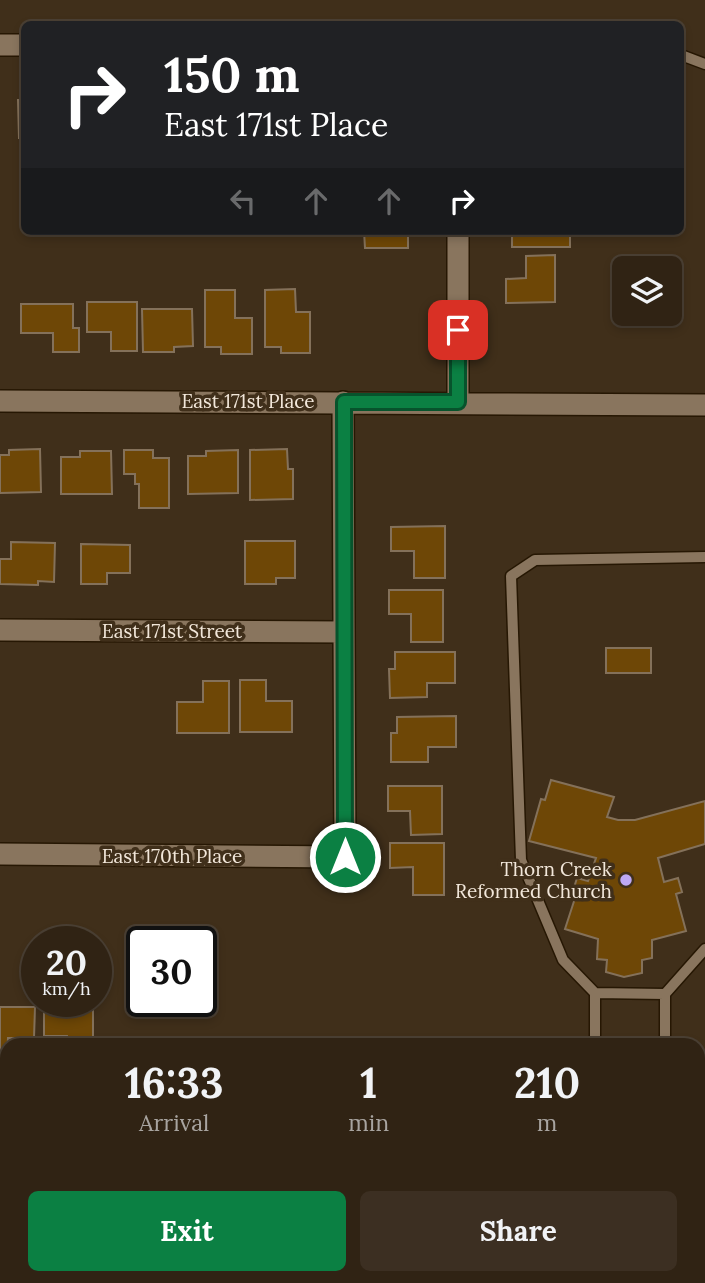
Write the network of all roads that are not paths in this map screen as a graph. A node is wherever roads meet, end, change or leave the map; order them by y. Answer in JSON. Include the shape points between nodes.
{"nodes":[{"id":1,"x":0,"y":45,"type":"edge"},
{"id":2,"x":21,"y":46,"type":"edge"},
{"id":3,"x":684,"y":56,"type":"edge"},
{"id":4,"x":705,"y":64,"type":"edge"},
{"id":5,"x":458,"y":235,"type":"edge"},
{"id":6,"x":0,"y":401,"type":"edge"},
{"id":7,"x":344,"y":402,"type":"junction"},
{"id":8,"x":458,"y":402,"type":"junction"},
{"id":9,"x":705,"y":405,"type":"edge"},
{"id":10,"x":705,"y":557,"type":"edge"},
{"id":11,"x":0,"y":630,"type":"edge"},
{"id":12,"x":344,"y":632,"type":"junction"},
{"id":13,"x":0,"y":855,"type":"edge"},
{"id":14,"x":705,"y":949,"type":"edge"},
{"id":15,"x":595,"y":993,"type":"junction"},
{"id":16,"x":665,"y":993,"type":"junction"},
{"id":17,"x":594,"y":1038,"type":"edge"},
{"id":18,"x":665,"y":1038,"type":"edge"}],
"edges":[{"from":1,"to":2,"type":"street"},
{"from":3,"to":4,"type":"lane"},
{"from":5,"to":8,"type":"street"},
{"from":6,"to":7,"type":"street","name":"East 171st Place"},
{"from":7,"to":8,"type":"street","name":"East 171st Place"},
{"from":7,"to":12,"type":"street"},
{"from":8,"to":9,"type":"street","name":"East 171st Place"},
{"from":10,"to":15,"type":"lane","via":[[535,559],[511,576],[521,860],[564,960]]},
{"from":11,"to":12,"type":"street","name":"East 171st Street"},
{"from":12,"to":13,"type":"street","name":"East 170th Place","via":[[345,857]]},
{"from":14,"to":16,"type":"lane"},
{"from":15,"to":16,"type":"lane"},
{"from":15,"to":17,"type":"lane"},
{"from":16,"to":18,"type":"lane"}]}
